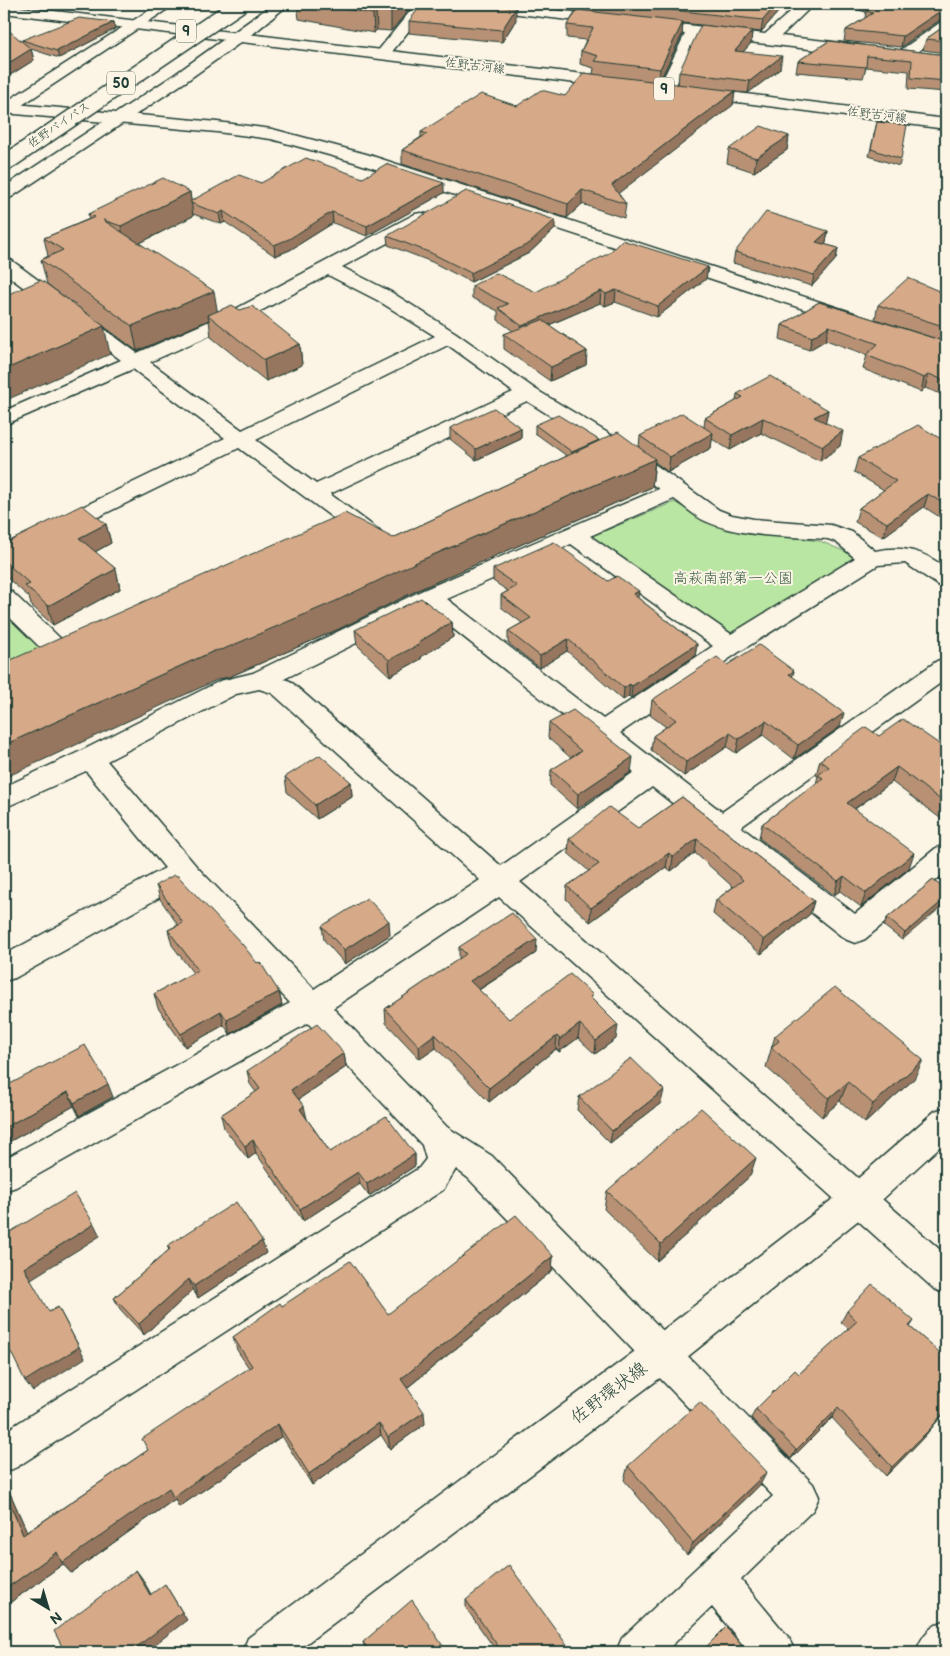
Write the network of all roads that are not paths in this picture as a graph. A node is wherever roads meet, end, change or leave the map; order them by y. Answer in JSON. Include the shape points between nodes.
{"nodes":[{"id":1,"x":168,"y":4,"type":"edge"},
{"id":2,"x":240,"y":4,"type":"edge"},
{"id":3,"x":282,"y":4,"type":"edge"},
{"id":4,"x":422,"y":4,"type":"edge"},
{"id":5,"x":468,"y":4,"type":"edge"},
{"id":6,"x":807,"y":4,"type":"edge"},
{"id":7,"x":516,"y":6,"type":"edge"},
{"id":8,"x":4,"y":9,"type":"edge"},
{"id":9,"x":654,"y":11,"type":"edge"},
{"id":10,"x":192,"y":18,"type":"dead end"},
{"id":11,"x":642,"y":24,"type":"junction"},
{"id":12,"x":134,"y":25,"type":"junction"},
{"id":13,"x":946,"y":25,"type":"edge"},
{"id":14,"x":694,"y":30,"type":"junction"},
{"id":15,"x":238,"y":37,"type":"junction"},
{"id":16,"x":769,"y":39,"type":"junction"},
{"id":17,"x":154,"y":43,"type":"dead end"},
{"id":18,"x":382,"y":55,"type":"junction"},
{"id":19,"x":903,"y":55,"type":"junction"},
{"id":20,"x":929,"y":58,"type":"edge"},
{"id":21,"x":666,"y":89,"type":"junction"},
{"id":22,"x":67,"y":101,"type":"dead end"},
{"id":23,"x":5,"y":109,"type":"edge"},
{"id":24,"x":120,"y":119,"type":"junction"},
{"id":25,"x":946,"y":124,"type":"edge"},
{"id":26,"x":28,"y":127,"type":"dead end"},
{"id":27,"x":4,"y":164,"type":"edge"},
{"id":28,"x":464,"y":192,"type":"junction"},
{"id":29,"x":4,"y":194,"type":"edge"},
{"id":30,"x":4,"y":264,"type":"edge"},
{"id":31,"x":329,"y":268,"type":"junction"},
{"id":32,"x":864,"y":323,"type":"edge"},
{"id":33,"x":449,"y":337,"type":"junction"},
{"id":34,"x":136,"y":360,"type":"junction"},
{"id":35,"x":528,"y":393,"type":"junction"},
{"id":36,"x":4,"y":420,"type":"edge"},
{"id":37,"x":240,"y":439,"type":"junction"},
{"id":38,"x":675,"y":490,"type":"junction"},
{"id":39,"x":314,"y":493,"type":"junction"},
{"id":40,"x":356,"y":524,"type":"junction"},
{"id":41,"x":572,"y":534,"type":"junction"},
{"id":42,"x":329,"y":536,"type":"edge"},
{"id":43,"x":386,"y":547,"type":"edge"},
{"id":44,"x":4,"y":554,"type":"edge"},
{"id":45,"x":871,"y":560,"type":"junction"},
{"id":46,"x":946,"y":580,"type":"edge"},
{"id":47,"x":429,"y":597,"type":"junction"},
{"id":48,"x":4,"y":598,"type":"edge"},
{"id":49,"x":106,"y":633,"type":"edge"},
{"id":50,"x":730,"y":646,"type":"junction"},
{"id":51,"x":946,"y":667,"type":"edge"},
{"id":52,"x":260,"y":680,"type":"junction"},
{"id":53,"x":601,"y":733,"type":"junction"},
{"id":54,"x":90,"y":758,"type":"junction"},
{"id":55,"x":652,"y":773,"type":"junction"},
{"id":56,"x":4,"y":798,"type":"edge"},
{"id":57,"x":721,"y":828,"type":"junction"},
{"id":58,"x":946,"y":856,"type":"edge"},
{"id":59,"x":183,"y":871,"type":"junction"},
{"id":60,"x":501,"y":881,"type":"junction"},
{"id":61,"x":4,"y":969,"type":"edge"},
{"id":62,"x":312,"y":1006,"type":"junction"},
{"id":63,"x":946,"y":1121,"type":"edge"},
{"id":64,"x":436,"y":1137,"type":"junction"},
{"id":65,"x":4,"y":1176,"type":"edge"},
{"id":66,"x":859,"y":1198,"type":"junction"},
{"id":67,"x":946,"y":1277,"type":"edge"},
{"id":68,"x":663,"y":1353,"type":"junction"},
{"id":69,"x":4,"y":1454,"type":"edge"},
{"id":70,"x":714,"y":1578,"type":"junction"},
{"id":71,"x":946,"y":1640,"type":"edge"},
{"id":72,"x":262,"y":1652,"type":"edge"},
{"id":73,"x":636,"y":1652,"type":"edge"},
{"id":74,"x":775,"y":1652,"type":"edge"},
{"id":75,"x":936,"y":1652,"type":"edge"}],
"edges":[{"from":1,"to":12,"type":"main road"},
{"from":2,"to":27,"type":"main road","name":"佐野バイパス","number":"50","bridge":true},
{"from":3,"to":15,"type":"main road"},
{"from":4,"to":18,"type":"main road"},
{"from":5,"to":7,"type":"main road"},
{"from":6,"to":16,"type":"main road"},
{"from":7,"to":11,"type":"main road"},
{"from":8,"to":12,"type":"main road","name":"佐野古河線","number":"9"},
{"from":9,"to":11,"type":"main road"},
{"from":10,"to":17,"type":"main road"},
{"from":11,"to":14,"type":"main road"},
{"from":12,"to":15,"type":"main road","name":"佐野古河線","number":"9"},
{"from":12,"to":23,"type":"main road"},
{"from":13,"to":19,"type":"main road"},
{"from":14,"to":16,"type":"main road"},
{"from":14,"to":21,"type":"main road"},
{"from":15,"to":18,"type":"main road","name":"佐野古河線","number":"9"},
{"from":15,"to":24,"type":"main road"},
{"from":16,"to":19,"type":"main road"},
{"from":18,"to":21,"type":"main road","name":"佐野古河線","number":"9"},
{"from":19,"to":20,"type":"main road"},
{"from":21,"to":25,"type":"main road","name":"佐野古河線","number":"9"},
{"from":22,"to":26,"type":"main road","name":"佐野バイパス"},
{"from":23,"to":24,"type":"main road"},
{"from":24,"to":28,"type":"main road","via":[[272,134]]},
{"from":24,"to":29,"type":"main road"},
{"from":28,"to":31,"type":"main road"},
{"from":28,"to":32,"type":"main road"},
{"from":30,"to":34,"type":"main road","via":[[38,299]]},
{"from":31,"to":33,"type":"main road","via":[[384,296]]},
{"from":31,"to":34,"type":"main road","via":[[235,317]]},
{"from":33,"to":35,"type":"main road"},
{"from":33,"to":37,"type":"main road"},
{"from":34,"to":36,"type":"main road"},
{"from":34,"to":37,"type":"main road"},
{"from":35,"to":38,"type":"main road","via":[[609,453]]},
{"from":35,"to":39,"type":"main road"},
{"from":37,"to":39,"type":"main road"},
{"from":37,"to":44,"type":"main road"},
{"from":38,"to":41,"type":"main road"},
{"from":38,"to":45,"type":"main road","via":[[724,522],[831,532],[844,537]]},
{"from":39,"to":40,"type":"main road"},
{"from":40,"to":42,"type":"main road"},
{"from":40,"to":43,"type":"main road"},
{"from":41,"to":47,"type":"main road"},
{"from":41,"to":50,"type":"main road"},
{"from":45,"to":46,"type":"main road","via":[[895,554],[912,556]]},
{"from":45,"to":50,"type":"main road"},
{"from":47,"to":52,"type":"main road"},
{"from":47,"to":53,"type":"main road"},
{"from":48,"to":49,"type":"main road","via":[[61,653]]},
{"from":50,"to":53,"type":"main road"},
{"from":51,"to":57,"type":"main road"},
{"from":52,"to":54,"type":"main road","via":[[229,687]]},
{"from":52,"to":60,"type":"main road","via":[[281,687],[300,702]]},
{"from":53,"to":55,"type":"main road"},
{"from":54,"to":56,"type":"main road"},
{"from":54,"to":59,"type":"main road"},
{"from":55,"to":57,"type":"main road"},
{"from":55,"to":60,"type":"main road"},
{"from":57,"to":58,"type":"main road","via":[[855,931]]},
{"from":59,"to":61,"type":"main road"},
{"from":59,"to":62,"type":"main road"},
{"from":60,"to":62,"type":"main road"},
{"from":60,"to":66,"type":"main road"},
{"from":62,"to":64,"type":"main road"},
{"from":62,"to":65,"type":"main road"},
{"from":63,"to":66,"type":"main road","name":"佐野環状線"},
{"from":64,"to":68,"type":"main road","via":[[480,1167]]},
{"from":64,"to":69,"type":"main road","via":[[443,1161],[431,1179]]},
{"from":66,"to":67,"type":"main road"},
{"from":66,"to":68,"type":"main road","name":"佐野環状線"},
{"from":68,"to":70,"type":"main road","via":[[800,1497]]},
{"from":68,"to":72,"type":"main road","name":"佐野環状線"},
{"from":70,"to":73,"type":"main road"},
{"from":70,"to":74,"type":"main road"},
{"from":71,"to":75,"type":"main road"}]}
